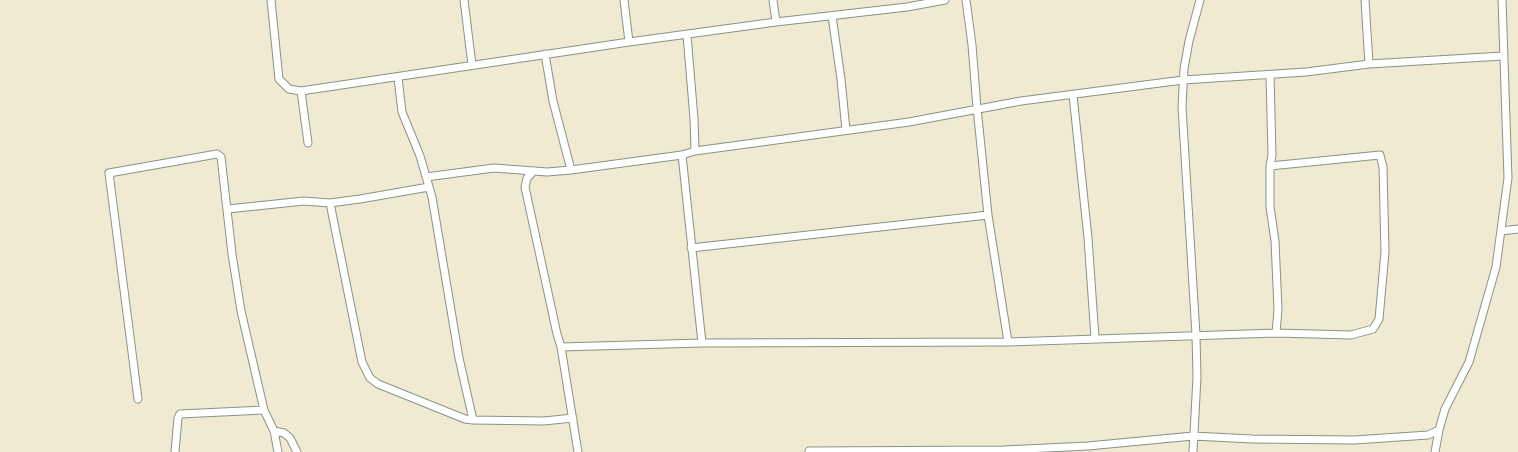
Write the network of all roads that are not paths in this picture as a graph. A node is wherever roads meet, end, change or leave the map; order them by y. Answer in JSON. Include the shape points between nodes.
{"nodes":[{"id":1,"x":270,"y":0,"type":"edge"},
{"id":2,"x":464,"y":0,"type":"edge"},
{"id":3,"x":624,"y":0,"type":"edge"},
{"id":4,"x":773,"y":0,"type":"edge"},
{"id":5,"x":945,"y":0,"type":"edge"},
{"id":6,"x":966,"y":0,"type":"edge"},
{"id":7,"x":1200,"y":0,"type":"edge"},
{"id":8,"x":1365,"y":0,"type":"edge"},
{"id":9,"x":1502,"y":0,"type":"edge"},
{"id":10,"x":832,"y":16,"type":"junction"},
{"id":11,"x":776,"y":22,"type":"junction"},
{"id":12,"x":686,"y":35,"type":"junction"},
{"id":13,"x":629,"y":42,"type":"junction"},
{"id":14,"x":545,"y":54,"type":"junction"},
{"id":15,"x":1503,"y":56,"type":"junction"},
{"id":16,"x":1368,"y":64,"type":"junction"},
{"id":17,"x":472,"y":65,"type":"junction"},
{"id":18,"x":1270,"y":75,"type":"junction"},
{"id":19,"x":398,"y":78,"type":"junction"},
{"id":20,"x":1183,"y":80,"type":"junction"},
{"id":21,"x":301,"y":91,"type":"junction"},
{"id":22,"x":1073,"y":95,"type":"junction"},
{"id":23,"x":977,"y":108,"type":"junction"},
{"id":24,"x":846,"y":130,"type":"junction"},
{"id":25,"x":308,"y":143,"type":"dead end"},
{"id":26,"x":695,"y":151,"type":"junction"},
{"id":27,"x":682,"y":155,"type":"junction"},
{"id":28,"x":1270,"y":166,"type":"junction"},
{"id":29,"x":571,"y":170,"type":"junction"},
{"id":30,"x":534,"y":171,"type":"junction"},
{"id":31,"x":426,"y":177,"type":"junction"},
{"id":32,"x":429,"y":187,"type":"junction"},
{"id":33,"x":330,"y":203,"type":"junction"},
{"id":34,"x":228,"y":209,"type":"junction"},
{"id":35,"x":988,"y":215,"type":"junction"},
{"id":36,"x":1518,"y":229,"type":"edge"},
{"id":37,"x":1501,"y":232,"type":"junction"},
{"id":38,"x":691,"y":248,"type":"junction"},
{"id":39,"x":1276,"y":333,"type":"junction"},
{"id":40,"x":1196,"y":335,"type":"junction"},
{"id":41,"x":1095,"y":338,"type":"junction"},
{"id":42,"x":1008,"y":342,"type":"junction"},
{"id":43,"x":702,"y":343,"type":"junction"},
{"id":44,"x":561,"y":347,"type":"junction"},
{"id":45,"x":138,"y":399,"type":"dead end"},
{"id":46,"x":264,"y":410,"type":"junction"},
{"id":47,"x":573,"y":418,"type":"junction"},
{"id":48,"x":473,"y":420,"type":"junction"},
{"id":49,"x":1439,"y":430,"type":"junction"},
{"id":50,"x":274,"y":432,"type":"junction"},
{"id":51,"x":1193,"y":436,"type":"junction"},
{"id":52,"x":809,"y":450,"type":"dead end"},
{"id":53,"x":1004,"y":451,"type":"edge"},
{"id":54,"x":174,"y":452,"type":"edge"},
{"id":55,"x":278,"y":452,"type":"edge"},
{"id":56,"x":297,"y":452,"type":"edge"},
{"id":57,"x":578,"y":452,"type":"edge"},
{"id":58,"x":1193,"y":452,"type":"edge"},
{"id":59,"x":1435,"y":452,"type":"edge"}],
"edges":[{"from":1,"to":21,"type":"street","via":[[279,79],[289,89]]},
{"from":2,"to":17,"type":"street"},
{"from":3,"to":13,"type":"street"},
{"from":4,"to":11,"type":"street"},
{"from":5,"to":10,"type":"street"},
{"from":6,"to":23,"type":"street"},
{"from":7,"to":20,"type":"street"},
{"from":8,"to":16,"type":"street"},
{"from":9,"to":15,"type":"street"},
{"from":10,"to":11,"type":"street"},
{"from":10,"to":24,"type":"street"},
{"from":11,"to":12,"type":"street"},
{"from":12,"to":13,"type":"street"},
{"from":12,"to":26,"type":"street"},
{"from":13,"to":14,"type":"street"},
{"from":14,"to":17,"type":"street"},
{"from":14,"to":29,"type":"street"},
{"from":15,"to":16,"type":"street"},
{"from":15,"to":37,"type":"street","via":[[1508,178]]},
{"from":16,"to":18,"type":"street"},
{"from":17,"to":19,"type":"street"},
{"from":18,"to":20,"type":"street"},
{"from":18,"to":28,"type":"street"},
{"from":19,"to":21,"type":"street"},
{"from":19,"to":31,"type":"street","via":[[402,112]]},
{"from":20,"to":22,"type":"street"},
{"from":20,"to":40,"type":"street","via":[[1184,160]]},
{"from":21,"to":25,"type":"street"},
{"from":22,"to":23,"type":"street"},
{"from":22,"to":41,"type":"street"},
{"from":23,"to":24,"type":"street","via":[[909,122]]},
{"from":23,"to":35,"type":"street"},
{"from":24,"to":26,"type":"street"},
{"from":26,"to":27,"type":"street"},
{"from":27,"to":29,"type":"street"},
{"from":27,"to":38,"type":"street"},
{"from":28,"to":39,"type":"street","via":[[1278,309]]},
{"from":28,"to":39,"type":"street","via":[[1380,155],[1383,167],[1385,252],[1379,318],[1373,329],[1351,334]]},
{"from":29,"to":30,"type":"street"},
{"from":30,"to":31,"type":"street","via":[[494,168]]},
{"from":30,"to":44,"type":"street","via":[[527,178],[525,187]]},
{"from":31,"to":32,"type":"street"},
{"from":32,"to":33,"type":"street"},
{"from":32,"to":48,"type":"street"},
{"from":33,"to":34,"type":"street","via":[[304,201]]},
{"from":33,"to":48,"type":"street","via":[[362,362],[370,378],[378,384]]},
{"from":34,"to":45,"type":"street","via":[[220,156],[217,154],[109,172]]},
{"from":34,"to":46,"type":"street","via":[[241,311]]},
{"from":35,"to":38,"type":"street"},
{"from":35,"to":42,"type":"street"},
{"from":36,"to":37,"type":"street"},
{"from":37,"to":49,"type":"street","via":[[1496,267],[1469,362],[1445,408]]},
{"from":38,"to":43,"type":"street"},
{"from":39,"to":40,"type":"street"},
{"from":40,"to":41,"type":"street"},
{"from":40,"to":51,"type":"street"},
{"from":41,"to":42,"type":"street"},
{"from":42,"to":43,"type":"street"},
{"from":43,"to":44,"type":"street"},
{"from":44,"to":47,"type":"street"},
{"from":46,"to":50,"type":"street"},
{"from":46,"to":54,"type":"street","via":[[180,414]]},
{"from":47,"to":48,"type":"street"},
{"from":47,"to":57,"type":"street"},
{"from":49,"to":51,"type":"street","via":[[1428,435],[1355,440]]},
{"from":49,"to":59,"type":"street"},
{"from":50,"to":55,"type":"street"},
{"from":50,"to":56,"type":"street","via":[[284,433],[290,438]]},
{"from":51,"to":53,"type":"street"},
{"from":51,"to":58,"type":"street"},
{"from":52,"to":53,"type":"street"}]}
